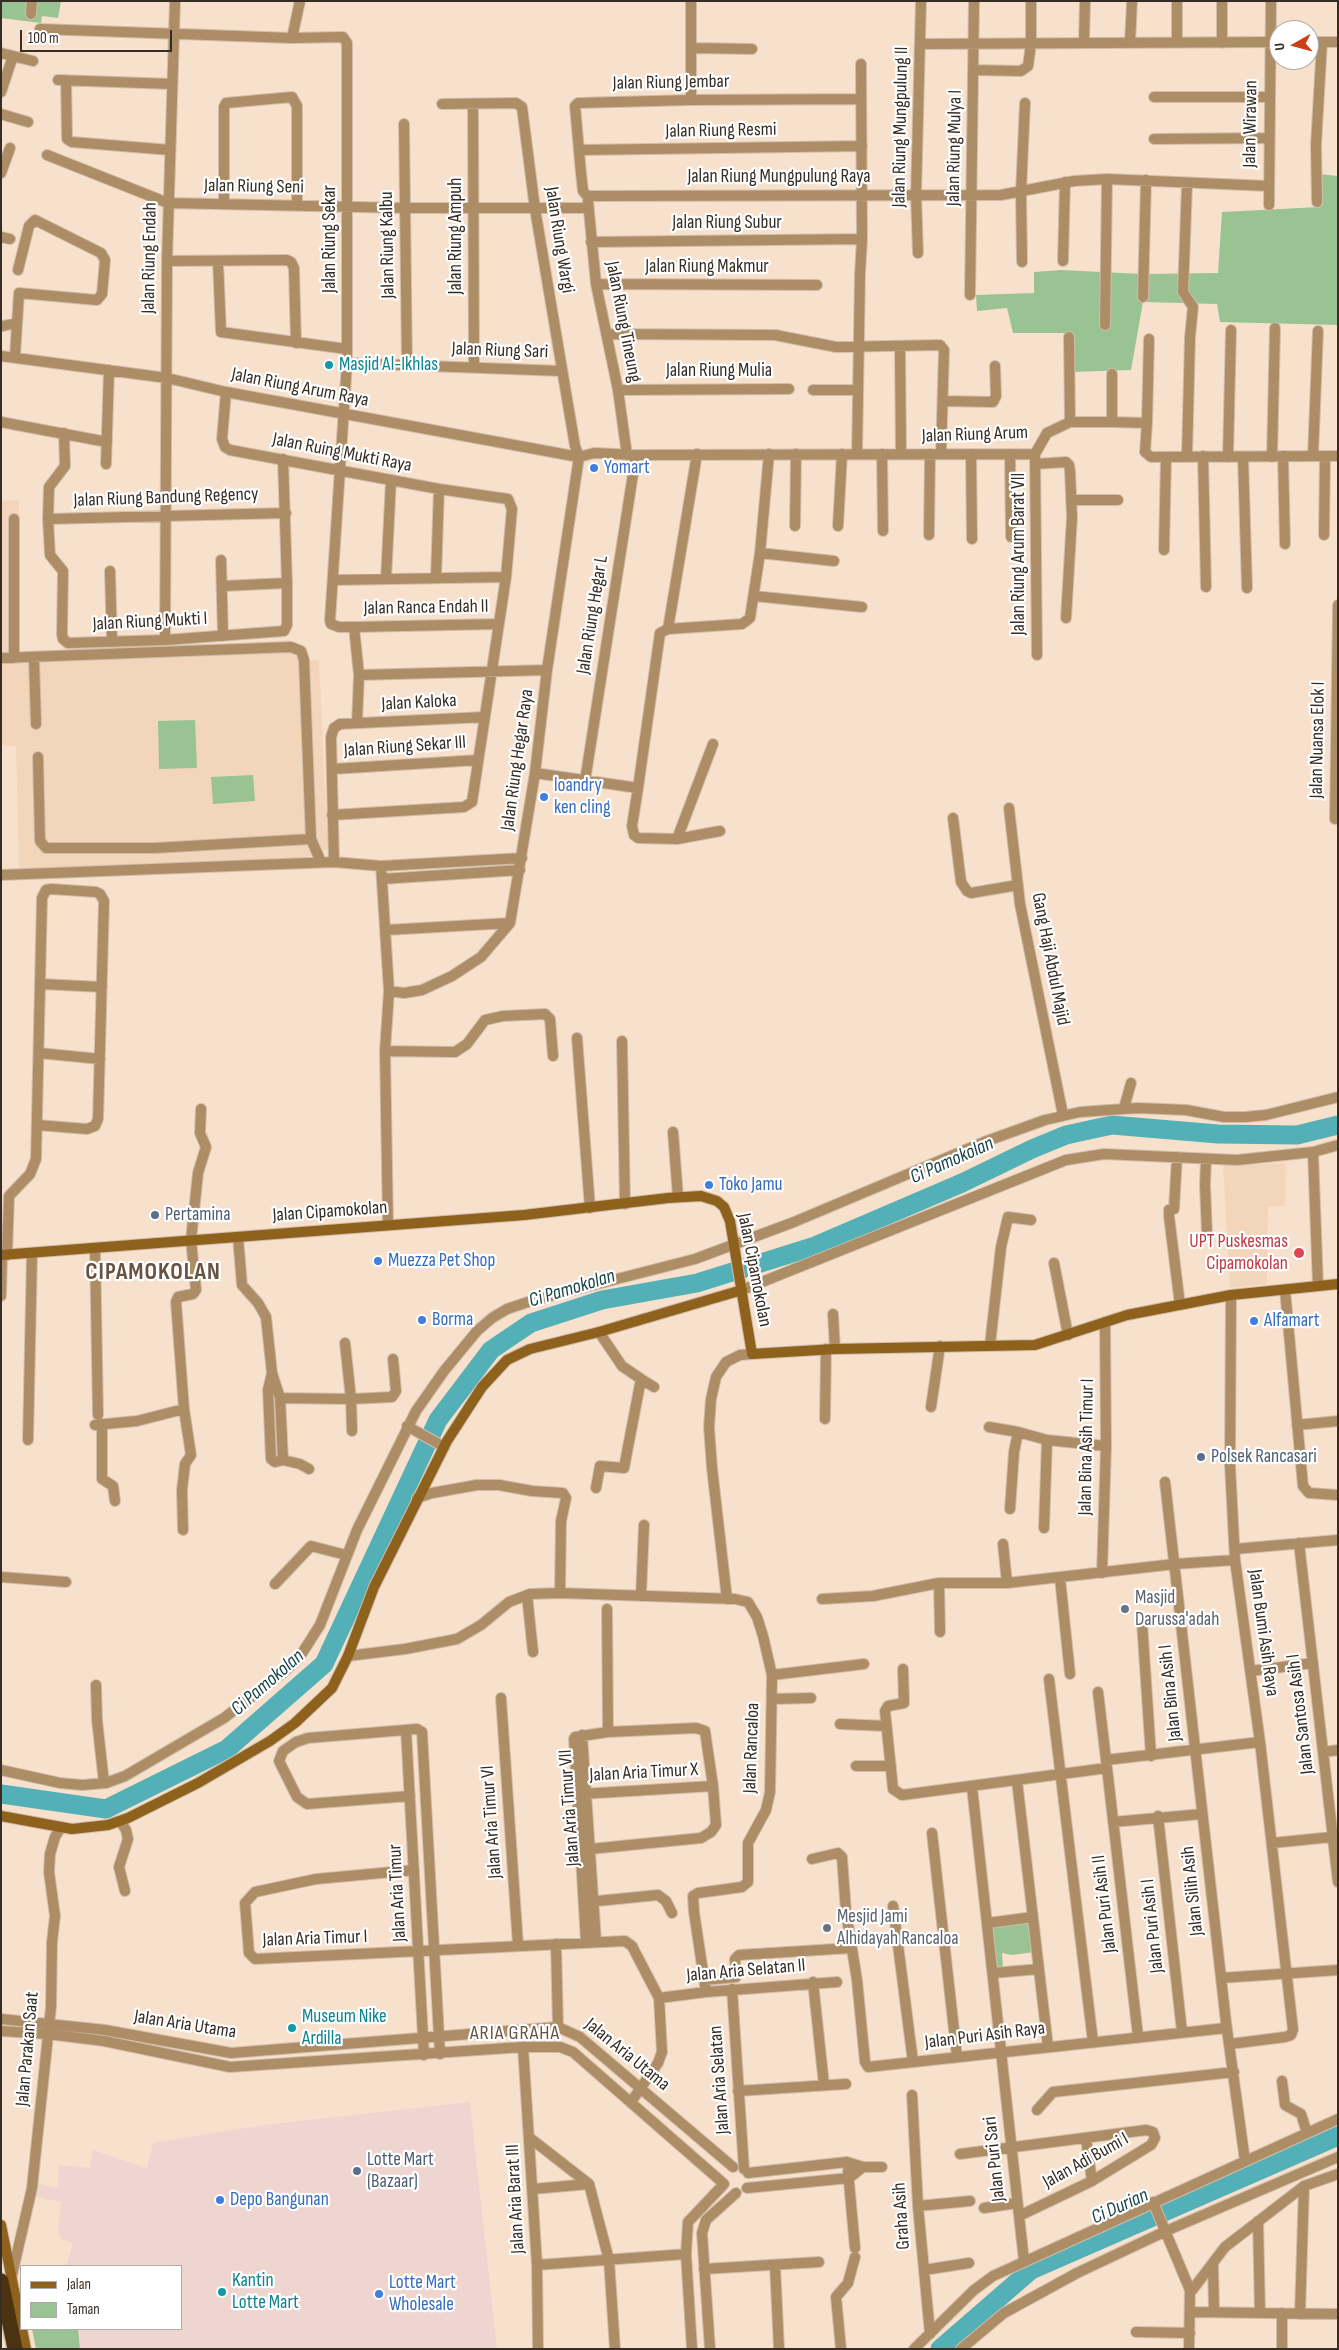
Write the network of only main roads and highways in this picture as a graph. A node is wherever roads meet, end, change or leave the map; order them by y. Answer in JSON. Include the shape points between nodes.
{"nodes":[{"id":1,"x":6,"y":2278,"type":"edge"},
{"id":2,"x":14,"y":2349,"type":"edge"}],
"edges":[{"from":1,"to":2,"type":"highway"}]}
